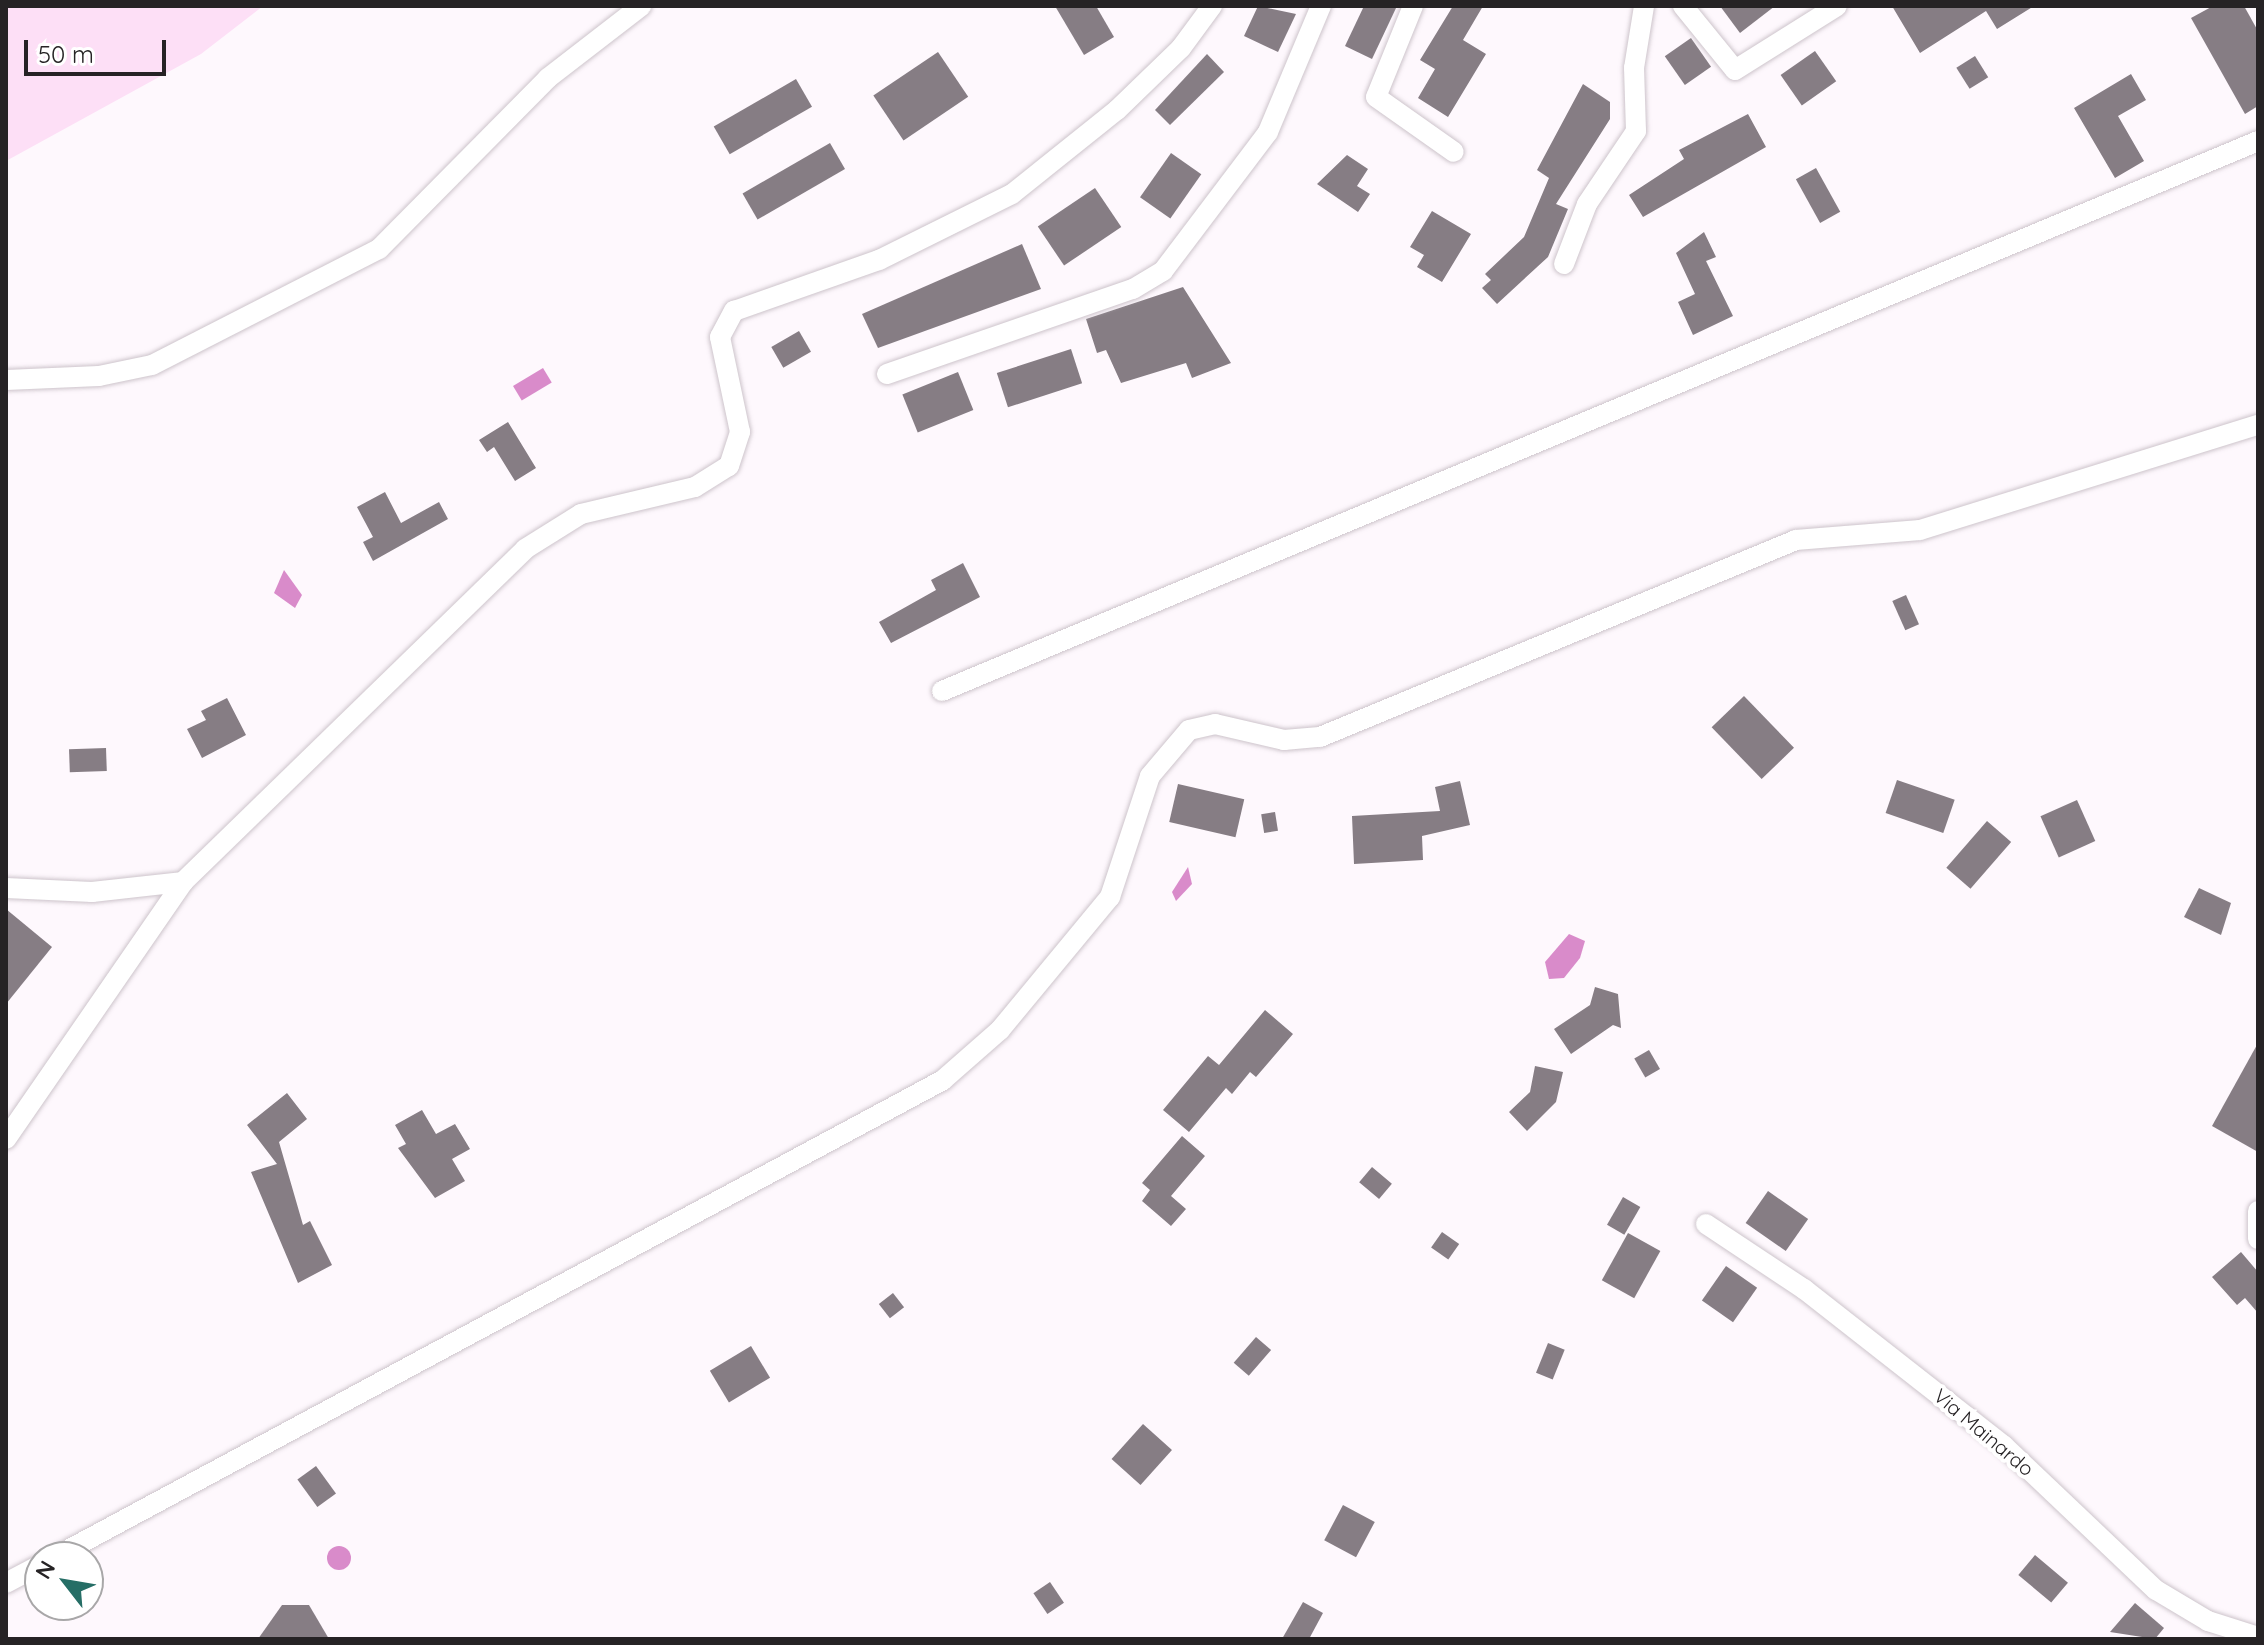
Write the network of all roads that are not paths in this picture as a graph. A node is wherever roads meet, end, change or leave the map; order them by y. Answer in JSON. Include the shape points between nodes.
{"nodes":[{"id":1,"x":641,"y":6,"type":"edge"},
{"id":2,"x":1212,"y":6,"type":"edge"},
{"id":3,"x":1321,"y":6,"type":"edge"},
{"id":4,"x":1413,"y":6,"type":"edge"},
{"id":5,"x":1644,"y":6,"type":"edge"},
{"id":6,"x":1683,"y":6,"type":"edge"},
{"id":7,"x":1837,"y":6,"type":"edge"},
{"id":8,"x":2258,"y":141,"type":"edge"},
{"id":9,"x":1454,"y":152,"type":"dead end"},
{"id":10,"x":1564,"y":264,"type":"dead end"},
{"id":11,"x":887,"y":374,"type":"dead end"},
{"id":12,"x":6,"y":380,"type":"edge"},
{"id":13,"x":2258,"y":425,"type":"edge"},
{"id":14,"x":942,"y":691,"type":"dead end"},
{"id":15,"x":183,"y":882,"type":"junction"},
{"id":16,"x":6,"y":888,"type":"edge"},
{"id":17,"x":6,"y":1139,"type":"edge"},
{"id":18,"x":2258,"y":1211,"type":"edge"},
{"id":19,"x":1706,"y":1224,"type":"dead end"},
{"id":20,"x":2258,"y":1239,"type":"edge"},
{"id":21,"x":85,"y":1541,"type":"edge"},
{"id":22,"x":24,"y":1573,"type":"edge"},
{"id":23,"x":6,"y":1583,"type":"edge"},
{"id":24,"x":2258,"y":1637,"type":"edge"}],
"edges":[{"from":1,"to":12,"type":"street","via":[[548,78],[379,249],[152,365],[99,376]]},
{"from":2,"to":15,"type":"street","via":[[1181,48],[1117,110],[1012,194],[879,260],[734,311],[720,337],[740,432],[729,466],[695,487],[581,514],[533,542]]},
{"from":3,"to":11,"type":"street","via":[[1268,132],[1163,271],[1133,289]]},
{"from":4,"to":9,"type":"street","via":[[1376,97]]},
{"from":5,"to":10,"type":"street","via":[[1634,68],[1636,131],[1587,204]]},
{"from":6,"to":7,"type":"street","via":[[1735,70]]},
{"from":8,"to":14,"type":"street"},
{"from":13,"to":21,"type":"street","via":[[1920,530],[1796,540],[1320,737],[1288,740],[1215,724],[1189,730],[1150,776],[1125,866],[1105,904],[1000,1030],[943,1080]]},
{"from":15,"to":16,"type":"street","via":[[103,891]]},
{"from":15,"to":17,"type":"street"},
{"from":18,"to":20,"type":"street"},
{"from":19,"to":24,"type":"street","name":"Via Mainardo","via":[[1804,1289],[2004,1446],[2156,1590],[2208,1621]]},
{"from":22,"to":23,"type":"street"}]}
